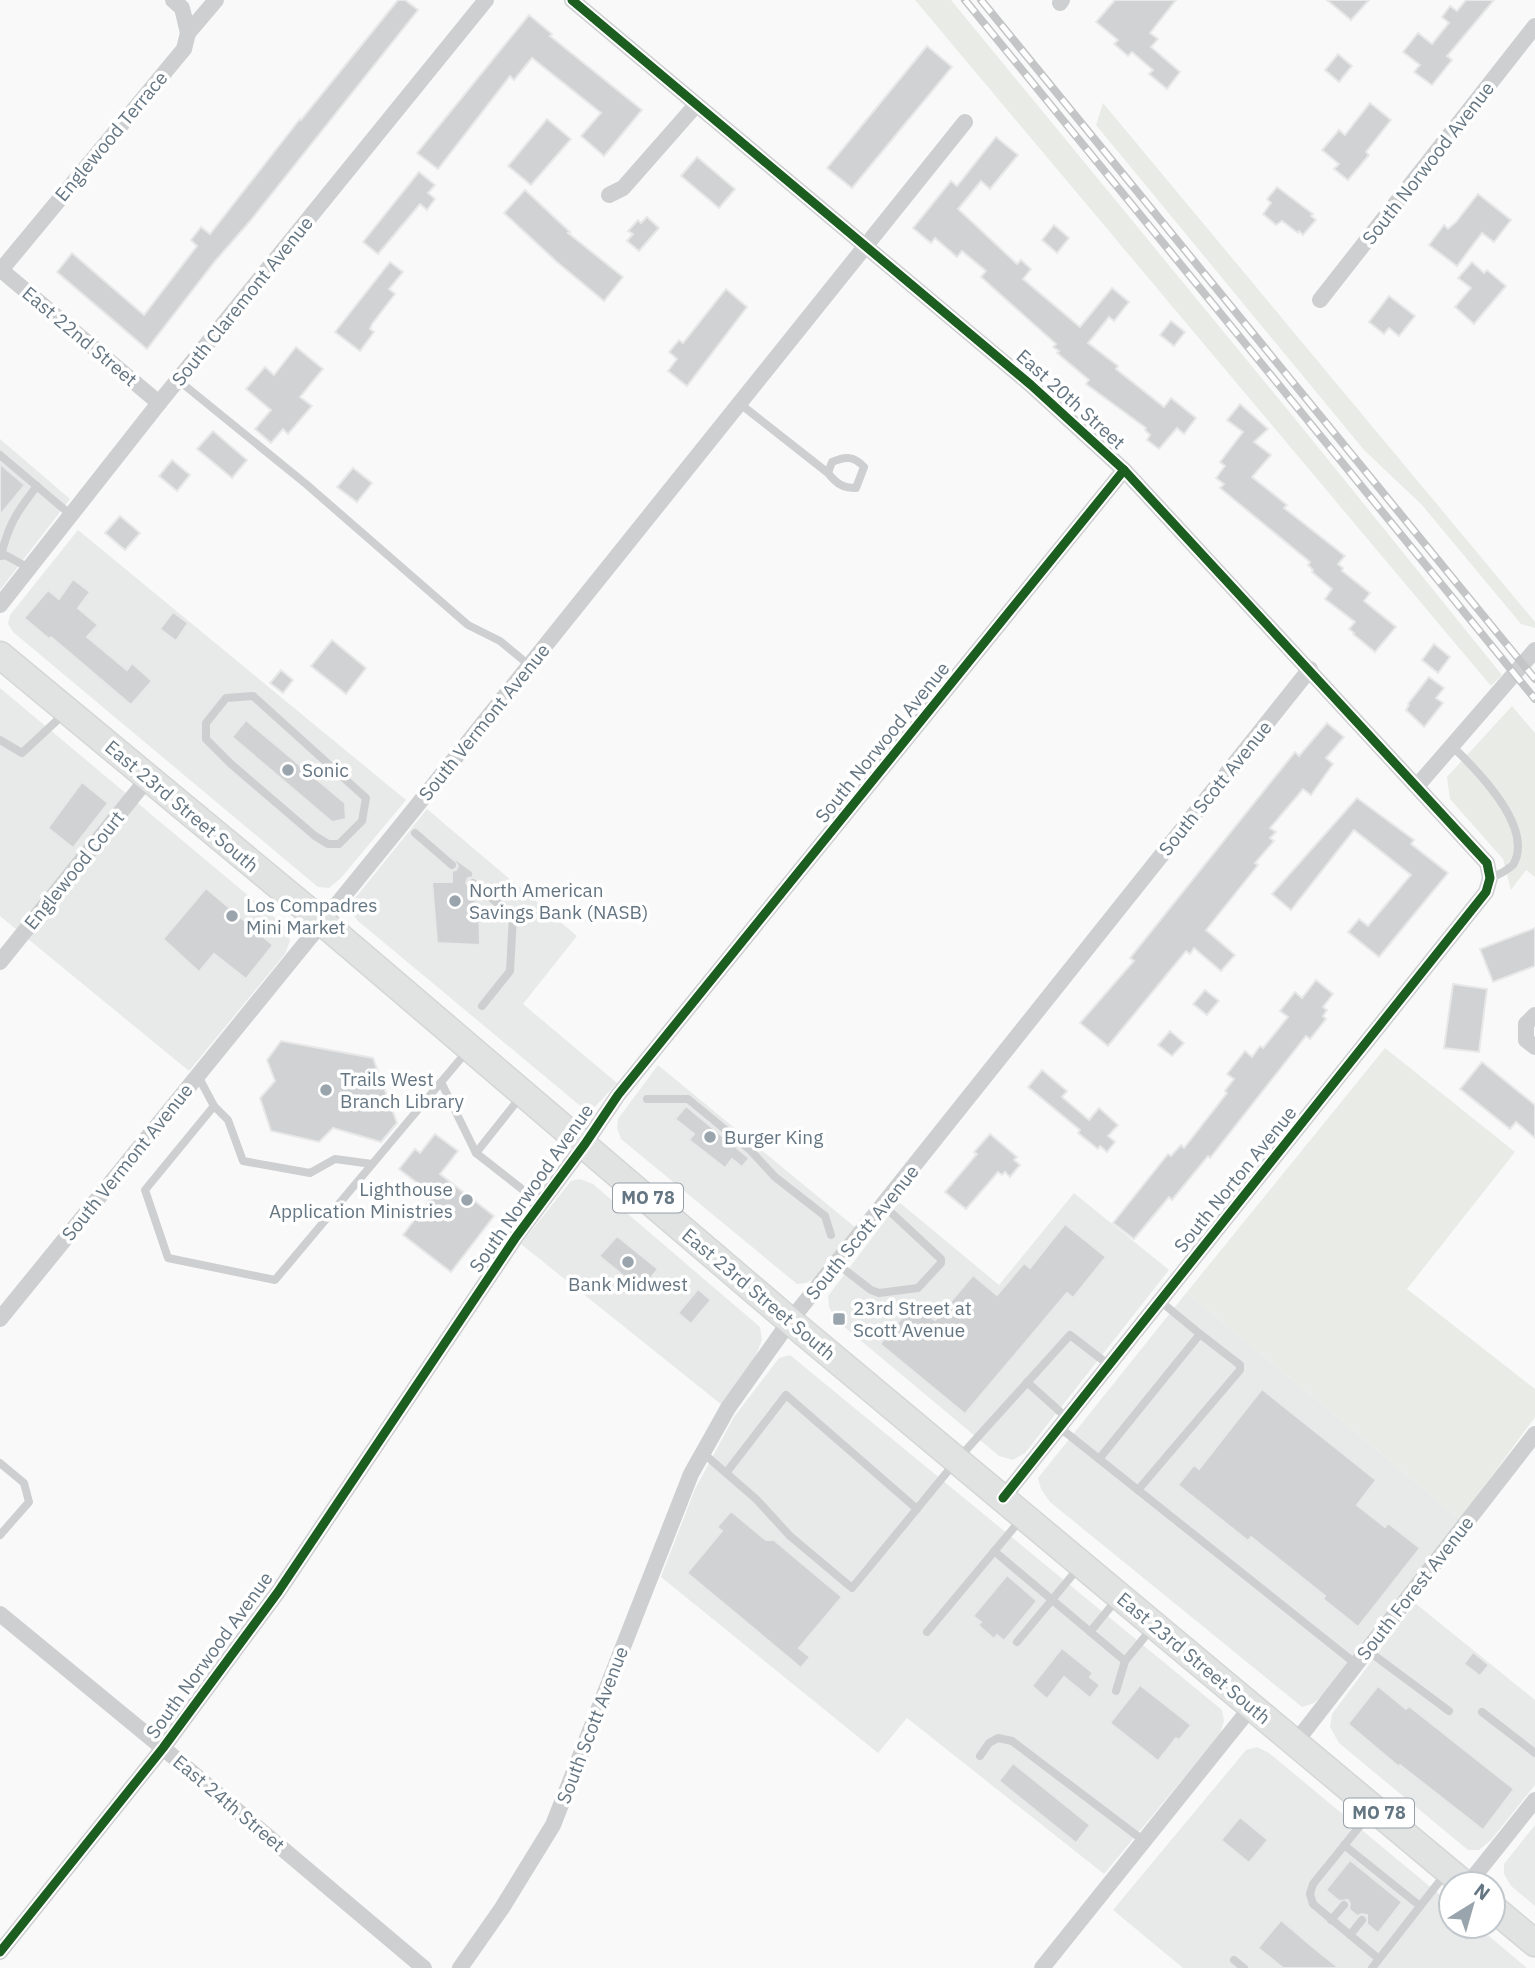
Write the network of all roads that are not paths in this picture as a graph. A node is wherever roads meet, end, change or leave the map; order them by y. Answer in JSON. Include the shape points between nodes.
{"nodes":[{"id":1,"x":173,"y":0,"type":"edge"},
{"id":2,"x":216,"y":0,"type":"edge"},
{"id":3,"x":486,"y":0,"type":"edge"},
{"id":4,"x":572,"y":0,"type":"edge"},
{"id":5,"x":1535,"y":26,"type":"edge"},
{"id":6,"x":188,"y":33,"type":"junction"},
{"id":7,"x":696,"y":105,"type":"junction"},
{"id":8,"x":965,"y":122,"type":"dead end"},
{"id":9,"x":609,"y":195,"type":"dead end"},
{"id":10,"x":864,"y":247,"type":"junction"},
{"id":11,"x":0,"y":270,"type":"edge"},
{"id":12,"x":1320,"y":300,"type":"dead end"},
{"id":13,"x":178,"y":380,"type":"junction"},
{"id":14,"x":159,"y":403,"type":"junction"},
{"id":15,"x":738,"y":404,"type":"junction"},
{"id":16,"x":0,"y":455,"type":"edge"},
{"id":17,"x":1124,"y":470,"type":"junction"},
{"id":18,"x":828,"y":473,"type":"junction"},
{"id":19,"x":37,"y":486,"type":"junction"},
{"id":20,"x":71,"y":515,"type":"junction"},
{"id":21,"x":0,"y":556,"type":"edge"},
{"id":22,"x":29,"y":568,"type":"junction"},
{"id":23,"x":0,"y":605,"type":"edge"},
{"id":24,"x":1535,"y":650,"type":"edge"},
{"id":25,"x":0,"y":655,"type":"edge"},
{"id":26,"x":529,"y":665,"type":"junction"},
{"id":27,"x":1310,"y":669,"type":"junction"},
{"id":28,"x":68,"y":711,"type":"junction"},
{"id":29,"x":0,"y":740,"type":"edge"},
{"id":30,"x":1452,"y":746,"type":"junction"},
{"id":31,"x":148,"y":778,"type":"junction"},
{"id":32,"x":1417,"y":786,"type":"junction"},
{"id":33,"x":1514,"y":807,"type":"dead end"},
{"id":34,"x":415,"y":833,"type":"dead end"},
{"id":35,"x":1529,"y":841,"type":"dead end"},
{"id":36,"x":328,"y":844,"type":"joint"},
{"id":37,"x":452,"y":864,"type":"dead end"},
{"id":38,"x":1490,"y":878,"type":"junction"},
{"id":39,"x":473,"y":883,"type":"dead end"},
{"id":40,"x":321,"y":921,"type":"junction"},
{"id":41,"x":0,"y":962,"type":"edge"},
{"id":42,"x":482,"y":1006,"type":"dead end"},
{"id":43,"x":1535,"y":1015,"type":"edge"},
{"id":44,"x":1535,"y":1047,"type":"edge"},
{"id":45,"x":470,"y":1048,"type":"junction"},
{"id":46,"x":197,"y":1075,"type":"junction"},
{"id":47,"x":441,"y":1082,"type":"junction"},
{"id":48,"x":524,"y":1093,"type":"junction"},
{"id":49,"x":647,"y":1099,"type":"dead end"},
{"id":50,"x":214,"y":1106,"type":"junction"},
{"id":51,"x":585,"y":1144,"type":"junction"},
{"id":52,"x":476,"y":1153,"type":"junction"},
{"id":53,"x":372,"y":1164,"type":"junction"},
{"id":54,"x":541,"y":1204,"type":"junction"},
{"id":55,"x":883,"y":1205,"type":"junction"},
{"id":56,"x":831,"y":1235,"type":"dead end"},
{"id":57,"x":836,"y":1263,"type":"junction"},
{"id":58,"x":1160,"y":1301,"type":"junction"},
{"id":59,"x":0,"y":1319,"type":"edge"},
{"id":60,"x":790,"y":1321,"type":"junction"},
{"id":61,"x":1200,"y":1334,"type":"junction"},
{"id":62,"x":1109,"y":1365,"type":"junction"},
{"id":63,"x":1027,"y":1382,"type":"junction"},
{"id":64,"x":1063,"y":1423,"type":"junction"},
{"id":65,"x":1535,"y":1434,"type":"edge"},
{"id":66,"x":702,"y":1453,"type":"junction"},
{"id":67,"x":1099,"y":1459,"type":"junction"},
{"id":68,"x":957,"y":1460,"type":"junction"},
{"id":69,"x":0,"y":1463,"type":"edge"},
{"id":70,"x":726,"y":1473,"type":"junction"},
{"id":71,"x":1138,"y":1490,"type":"junction"},
{"id":72,"x":1003,"y":1498,"type":"junction"},
{"id":73,"x":917,"y":1509,"type":"junction"},
{"id":74,"x":1024,"y":1516,"type":"junction"},
{"id":75,"x":0,"y":1535,"type":"edge"},
{"id":76,"x":994,"y":1551,"type":"junction"},
{"id":77,"x":1082,"y":1564,"type":"junction"},
{"id":78,"x":1120,"y":1596,"type":"junction"},
{"id":79,"x":1052,"y":1599,"type":"junction"},
{"id":80,"x":0,"y":1614,"type":"edge"},
{"id":81,"x":1154,"y":1625,"type":"junction"},
{"id":82,"x":927,"y":1632,"type":"dead end"},
{"id":83,"x":1090,"y":1632,"type":"junction"},
{"id":84,"x":1017,"y":1642,"type":"dead end"},
{"id":85,"x":1367,"y":1650,"type":"junction"},
{"id":86,"x":1125,"y":1661,"type":"junction"},
{"id":87,"x":1356,"y":1664,"type":"junction"},
{"id":88,"x":1116,"y":1690,"type":"dead end"},
{"id":89,"x":1252,"y":1706,"type":"junction"},
{"id":90,"x":1449,"y":1711,"type":"dead end"},
{"id":91,"x":1482,"y":1712,"type":"dead end"},
{"id":92,"x":1295,"y":1742,"type":"junction"},
{"id":93,"x":163,"y":1748,"type":"junction"},
{"id":94,"x":1535,"y":1753,"type":"edge"},
{"id":95,"x":980,"y":1756,"type":"dead end"},
{"id":96,"x":1535,"y":1800,"type":"edge"},
{"id":97,"x":1374,"y":1809,"type":"junction"},
{"id":98,"x":1144,"y":1841,"type":"junction"},
{"id":99,"x":1344,"y":1845,"type":"junction"},
{"id":100,"x":1449,"y":1870,"type":"edge"},
{"id":101,"x":1469,"y":1870,"type":"edge"},
{"id":102,"x":1437,"y":1895,"type":"edge"},
{"id":103,"x":1344,"y":1905,"type":"dead end"},
{"id":104,"x":1420,"y":1906,"type":"junction"},
{"id":105,"x":1331,"y":1920,"type":"junction"},
{"id":106,"x":1362,"y":1920,"type":"dead end"},
{"id":107,"x":1507,"y":1920,"type":"edge"},
{"id":108,"x":1350,"y":1935,"type":"junction"},
{"id":109,"x":1535,"y":1943,"type":"edge"},
{"id":110,"x":0,"y":1952,"type":"edge"},
{"id":111,"x":1379,"y":1959,"type":"junction"},
{"id":112,"x":1234,"y":1961,"type":"dead end"},
{"id":113,"x":424,"y":1968,"type":"edge"},
{"id":114,"x":460,"y":1968,"type":"edge"},
{"id":115,"x":1042,"y":1968,"type":"edge"},
{"id":116,"x":1244,"y":1968,"type":"edge"},
{"id":117,"x":1372,"y":1968,"type":"edge"}],
"edges":[{"from":1,"to":6,"type":"street","via":[[183,8]]},
{"from":2,"to":6,"type":"street","name":"Englewood Terrace"},
{"from":3,"to":13,"type":"street","name":"South Claremont Avenue"},
{"from":4,"to":7,"type":"street","name":"East 20th Street"},
{"from":5,"to":12,"type":"street","name":"South Norwood Avenue"},
{"from":6,"to":11,"type":"street","name":"Englewood Terrace","via":[[184,49]]},
{"from":7,"to":9,"type":"street","via":[[623,188]]},
{"from":7,"to":10,"type":"street","name":"East 20th Street"},
{"from":8,"to":10,"type":"street","name":"South Vermont Avenue"},
{"from":10,"to":15,"type":"street","name":"South Vermont Avenue"},
{"from":10,"to":17,"type":"street","name":"East 20th Street","via":[[1031,385]]},
{"from":11,"to":14,"type":"street","name":"East 22nd Street"},
{"from":13,"to":14,"type":"street","name":"South Claremont Avenue"},
{"from":13,"to":26,"type":"lane","via":[[460,619],[500,641]]},
{"from":14,"to":20,"type":"street","name":"South Claremont Avenue"},
{"from":15,"to":18,"type":"lane"},
{"from":15,"to":26,"type":"street","name":"South Vermont Avenue"},
{"from":16,"to":19,"type":"lane"},
{"from":17,"to":27,"type":"street","name":"East 20th Street"},
{"from":17,"to":51,"type":"street","name":"South Norwood Avenue","via":[[618,1095]]},
{"from":18,"to":18,"type":"lane","via":[[837,484],[856,488],[864,467],[849,457],[832,462]]},
{"from":19,"to":20,"type":"lane"},
{"from":19,"to":21,"type":"lane","via":[[6,531]]},
{"from":20,"to":22,"type":"street","name":"South Claremont Avenue"},
{"from":21,"to":22,"type":"lane"},
{"from":22,"to":23,"type":"street","name":"South Claremont Avenue"},
{"from":24,"to":30,"type":"street"},
{"from":25,"to":28,"type":"main road","name":"East 23rd Street South","number":"MO 78"},
{"from":26,"to":40,"type":"street","name":"South Vermont Avenue"},
{"from":27,"to":32,"type":"street","name":"East 20th Street"},
{"from":27,"to":55,"type":"street","name":"South Scott Avenue"},
{"from":28,"to":29,"type":"lane","via":[[22,753]]},
{"from":28,"to":31,"type":"main road","name":"East 23rd Street South","number":"MO 78"},
{"from":30,"to":32,"type":"street"},
{"from":30,"to":33,"type":"lane"},
{"from":31,"to":40,"type":"main road","name":"East 23rd Street South","number":"MO 78"},
{"from":31,"to":41,"type":"street","name":"Englewood Court"},
{"from":32,"to":38,"type":"street","name":"East 20th Street","via":[[1487,863]]},
{"from":34,"to":37,"type":"lane"},
{"from":35,"to":38,"type":"lane","via":[[1517,862]]},
{"from":36,"to":36,"type":"lane","via":[[339,844],[362,821],[366,798],[253,696],[226,698],[206,723],[206,739]]},
{"from":38,"to":58,"type":"street","name":"South Norton Avenue","via":[[1486,892]]},
{"from":39,"to":42,"type":"lane","via":[[513,916],[510,971]]},
{"from":40,"to":45,"type":"main road","name":"East 23rd Street South","number":"MO 78"},
{"from":40,"to":46,"type":"street","name":"South Vermont Avenue"},
{"from":43,"to":44,"type":"street","via":[[1526,1024],[1526,1040]]},
{"from":45,"to":47,"type":"lane"},
{"from":45,"to":48,"type":"main road","name":"East 23rd Street South","number":"MO 78"},
{"from":46,"to":50,"type":"lane"},
{"from":46,"to":59,"type":"street","name":"South Vermont Avenue"},
{"from":47,"to":52,"type":"lane"},
{"from":47,"to":53,"type":"lane"},
{"from":48,"to":51,"type":"main road","name":"East 23rd Street South","number":"MO 78"},
{"from":48,"to":52,"type":"lane"},
{"from":49,"to":56,"type":"lane","via":[[688,1098],[825,1216]]},
{"from":50,"to":53,"type":"lane","via":[[228,1120],[243,1161],[310,1174],[335,1159]]},
{"from":50,"to":53,"type":"lane","via":[[145,1190],[168,1258],[275,1280]]},
{"from":51,"to":54,"type":"street","name":"South Norwood Avenue"},
{"from":51,"to":60,"type":"main road","name":"East 23rd Street South","number":"MO 78"},
{"from":52,"to":54,"type":"lane"},
{"from":54,"to":93,"type":"street","name":"South Norwood Avenue","via":[[278,1592]]},
{"from":55,"to":57,"type":"street","name":"South Scott Avenue"},
{"from":55,"to":57,"type":"lane","via":[[941,1263],[918,1288],[878,1293]]},
{"from":57,"to":60,"type":"street","name":"South Scott Avenue"},
{"from":58,"to":61,"type":"lane"},
{"from":58,"to":62,"type":"street","name":"South Norton Avenue"},
{"from":60,"to":66,"type":"street","name":"South Scott Avenue"},
{"from":60,"to":68,"type":"main road","name":"East 23rd Street South","number":"MO 78"},
{"from":61,"to":67,"type":"lane"},
{"from":61,"to":71,"type":"lane","via":[[1240,1365],[1240,1370]]},
{"from":62,"to":63,"type":"lane","via":[[1070,1335]]},
{"from":62,"to":64,"type":"street","name":"South Norton Avenue"},
{"from":63,"to":64,"type":"lane"},
{"from":63,"to":68,"type":"lane"},
{"from":64,"to":67,"type":"lane"},
{"from":64,"to":72,"type":"street","name":"South Norton Avenue"},
{"from":65,"to":85,"type":"street","name":"South Forest Avenue"},
{"from":66,"to":70,"type":"lane"},
{"from":66,"to":114,"type":"street","name":"South Scott Avenue","via":[[553,1825]]},
{"from":67,"to":71,"type":"lane"},
{"from":68,"to":72,"type":"main road","name":"East 23rd Street South","number":"MO 78"},
{"from":68,"to":73,"type":"lane"},
{"from":69,"to":75,"type":"lane","via":[[24,1483],[29,1502]]},
{"from":70,"to":73,"type":"lane","via":[[786,1395]]},
{"from":70,"to":73,"type":"lane","via":[[852,1588]]},
{"from":71,"to":87,"type":"lane"},
{"from":72,"to":74,"type":"main road","name":"East 23rd Street South","number":"MO 78"},
{"from":74,"to":76,"type":"lane"},
{"from":74,"to":77,"type":"main road","name":"East 23rd Street South","number":"MO 78"},
{"from":76,"to":79,"type":"lane"},
{"from":76,"to":82,"type":"lane"},
{"from":77,"to":78,"type":"main road","name":"East 23rd Street South","number":"MO 78"},
{"from":77,"to":79,"type":"lane"},
{"from":78,"to":81,"type":"main road","name":"East 23rd Street South","number":"MO 78"},
{"from":78,"to":83,"type":"lane"},
{"from":79,"to":83,"type":"lane"},
{"from":79,"to":84,"type":"lane"},
{"from":80,"to":93,"type":"street","name":"East 24th Street"},
{"from":81,"to":86,"type":"lane"},
{"from":81,"to":89,"type":"main road","name":"East 23rd Street South","number":"MO 78"},
{"from":83,"to":86,"type":"lane"},
{"from":85,"to":87,"type":"street","name":"South Forest Avenue"},
{"from":85,"to":90,"type":"lane"},
{"from":86,"to":88,"type":"lane"},
{"from":87,"to":92,"type":"street","name":"South Forest Avenue"},
{"from":89,"to":92,"type":"main road","name":"East 23rd Street South","number":"MO 78"},
{"from":89,"to":98,"type":"street"},
{"from":91,"to":94,"type":"lane"},
{"from":92,"to":97,"type":"main road","number":"MO 78"},
{"from":93,"to":110,"type":"street","name":"South Norwood Avenue"},
{"from":93,"to":113,"type":"street","name":"East 24th Street"},
{"from":95,"to":98,"type":"lane","via":[[999,1738],[1013,1741]]},
{"from":96,"to":101,"type":"street"},
{"from":97,"to":99,"type":"lane"},
{"from":97,"to":100,"type":"main road","number":"MO 78"},
{"from":98,"to":115,"type":"street"},
{"from":99,"to":104,"type":"lane","via":[[1370,1871]]},
{"from":99,"to":105,"type":"lane","via":[[1310,1894],[1313,1904]]},
{"from":102,"to":104,"type":"lane"},
{"from":103,"to":105,"type":"lane"},
{"from":104,"to":111,"type":"lane"},
{"from":105,"to":108,"type":"lane"},
{"from":106,"to":108,"type":"lane"},
{"from":107,"to":109,"type":"main road"},
{"from":108,"to":111,"type":"lane"},
{"from":111,"to":117,"type":"lane"},
{"from":112,"to":116,"type":"lane"}]}
